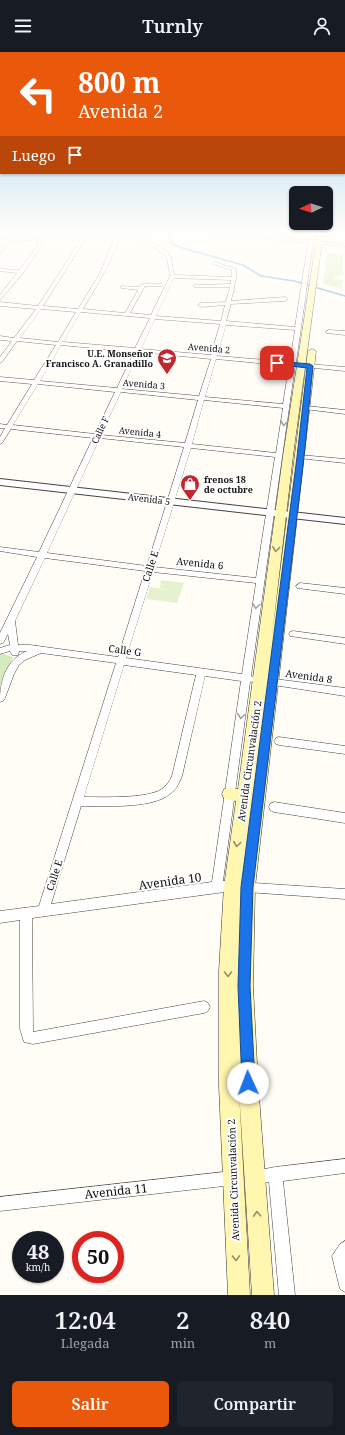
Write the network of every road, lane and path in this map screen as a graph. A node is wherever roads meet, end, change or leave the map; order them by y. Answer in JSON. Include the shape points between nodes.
{"nodes":[{"id":1,"x":7,"y":289,"type":"edge"},
{"id":2,"x":51,"y":289,"type":"edge"},
{"id":3,"x":93,"y":289,"type":"edge"},
{"id":4,"x":141,"y":289,"type":"edge"},
{"id":5,"x":166,"y":289,"type":"edge"},
{"id":6,"x":232,"y":289,"type":"edge"},
{"id":7,"x":312,"y":289,"type":"edge"},
{"id":8,"x":312,"y":289,"type":"edge"},
{"id":9,"x":0,"y":298,"type":"edge"},
{"id":10,"x":285,"y":299,"type":"dead end"},
{"id":11,"x":0,"y":304,"type":"edge"},
{"id":12,"x":229,"y":304,"type":"junction"},
{"id":13,"x":201,"y":306,"type":"dead end"},
{"id":14,"x":39,"y":308,"type":"junction"},
{"id":15,"x":80,"y":311,"type":"junction"},
{"id":16,"x":126,"y":315,"type":"junction"},
{"id":17,"x":152,"y":317,"type":"junction"},
{"id":18,"x":225,"y":323,"type":"junction"},
{"id":19,"x":329,"y":332,"type":"dead end"},
{"id":20,"x":345,"y":333,"type":"edge"},
{"id":21,"x":0,"y":338,"type":"edge"},
{"id":22,"x":300,"y":338,"type":"junction"},
{"id":23,"x":15,"y":340,"type":"junction"},
{"id":24,"x":60,"y":344,"type":"junction"},
{"id":25,"x":136,"y":351,"type":"junction"},
{"id":26,"x":214,"y":357,"type":"junction"},
{"id":27,"x":0,"y":361,"type":"edge"},
{"id":28,"x":301,"y":365,"type":"junction"},
{"id":29,"x":345,"y":369,"type":"edge"},
{"id":30,"x":0,"y":379,"type":"edge"},
{"id":31,"x":36,"y":382,"type":"junction"},
{"id":32,"x":118,"y":390,"type":"junction"},
{"id":33,"x":201,"y":398,"type":"junction"},
{"id":34,"x":286,"y":406,"type":"junction"},
{"id":35,"x":306,"y":408,"type":"junction"},
{"id":36,"x":345,"y":412,"type":"edge"},
{"id":37,"x":0,"y":426,"type":"edge"},
{"id":38,"x":9,"y":426,"type":"junction"},
{"id":39,"x":97,"y":436,"type":"junction"},
{"id":40,"x":286,"y":437,"type":"junction"},
{"id":41,"x":0,"y":442,"type":"edge"},
{"id":42,"x":188,"y":446,"type":"junction"},
{"id":43,"x":278,"y":455,"type":"junction"},
{"id":44,"x":300,"y":457,"type":"junction"},
{"id":45,"x":345,"y":461,"type":"edge"},
{"id":46,"x":281,"y":476,"type":"junction"},
{"id":47,"x":0,"y":482,"type":"edge"},
{"id":48,"x":72,"y":490,"type":"junction"},
{"id":49,"x":170,"y":501,"type":"junction"},
{"id":50,"x":281,"y":514,"type":"junction"},
{"id":51,"x":345,"y":521,"type":"edge"},
{"id":52,"x":0,"y":549,"type":"edge"},
{"id":53,"x":42,"y":555,"type":"junction"},
{"id":54,"x":148,"y":569,"type":"junction"},
{"id":55,"x":265,"y":575,"type":"junction"},
{"id":56,"x":300,"y":586,"type":"dead end"},
{"id":57,"x":345,"y":591,"type":"edge"},
{"id":58,"x":11,"y":621,"type":"junction"},
{"id":59,"x":293,"y":634,"type":"dead end"},
{"id":60,"x":0,"y":641,"type":"edge"},
{"id":61,"x":345,"y":641,"type":"edge"},
{"id":62,"x":14,"y":648,"type":"junction"},
{"id":63,"x":42,"y":650,"type":"junction"},
{"id":64,"x":0,"y":651,"type":"edge"},
{"id":65,"x":120,"y":660,"type":"junction"},
{"id":66,"x":15,"y":662,"type":"junction"},
{"id":67,"x":201,"y":672,"type":"junction"},
{"id":68,"x":260,"y":680,"type":"junction"},
{"id":69,"x":345,"y":692,"type":"edge"},
{"id":70,"x":0,"y":698,"type":"edge"},
{"id":71,"x":279,"y":741,"type":"dead end"},
{"id":72,"x":345,"y":750,"type":"edge"},
{"id":73,"x":236,"y":795,"type":"junction"},
{"id":74,"x":77,"y":802,"type":"junction"},
{"id":75,"x":274,"y":807,"type":"dead end"},
{"id":76,"x":345,"y":818,"type":"edge"},
{"id":77,"x":232,"y":886,"type":"junction"},
{"id":78,"x":217,"y":887,"type":"junction"},
{"id":79,"x":247,"y":887,"type":"junction"},
{"id":80,"x":345,"y":894,"type":"edge"},
{"id":81,"x":43,"y":911,"type":"junction"},
{"id":82,"x":26,"y":914,"type":"junction"},
{"id":83,"x":0,"y":917,"type":"edge"},
{"id":84,"x":204,"y":1007,"type":"dead end"},
{"id":85,"x":345,"y":1166,"type":"edge"},
{"id":86,"x":275,"y":1174,"type":"junction"},
{"id":87,"x":255,"y":1177,"type":"junction"},
{"id":88,"x":233,"y":1178,"type":"junction"},
{"id":89,"x":0,"y":1204,"type":"edge"},
{"id":90,"x":345,"y":1249,"type":"edge"},
{"id":91,"x":345,"y":1284,"type":"edge"},
{"id":92,"x":239,"y":1295,"type":"edge"},
{"id":93,"x":263,"y":1295,"type":"edge"},
{"id":94,"x":287,"y":1295,"type":"edge"}],
"edges":[{"from":1,"to":9,"type":"street"},
{"from":2,"to":14,"type":"street"},
{"from":3,"to":15,"type":"street"},
{"from":4,"to":16,"type":"street"},
{"from":5,"to":17,"type":"street","name":"Calle F"},
{"from":6,"to":12,"type":"street","name":"Calle E"},
{"from":7,"to":22,"type":"main road","name":"Avenida Circunvalación 2"},
{"from":8,"to":28,"type":"main road","name":"Avenida Circunvalación 2"},
{"from":10,"to":12,"type":"street"},
{"from":11,"to":14,"type":"street"},
{"from":12,"to":13,"type":"street"},
{"from":12,"to":18,"type":"street","name":"Calle E"},
{"from":14,"to":15,"type":"street"},
{"from":14,"to":23,"type":"street"},
{"from":15,"to":16,"type":"street"},
{"from":15,"to":24,"type":"street"},
{"from":16,"to":17,"type":"street"},
{"from":17,"to":18,"type":"street"},
{"from":17,"to":25,"type":"street","name":"Calle F"},
{"from":18,"to":22,"type":"street"},
{"from":18,"to":26,"type":"street","name":"Calle E"},
{"from":19,"to":20,"type":"street"},
{"from":21,"to":23,"type":"street","name":"Avenida 2"},
{"from":22,"to":28,"type":"main road","name":"Avenida Circunvalación 2"},
{"from":23,"to":24,"type":"street","name":"Avenida 2"},
{"from":23,"to":27,"type":"street"},
{"from":24,"to":25,"type":"street","name":"Avenida 2"},
{"from":24,"to":31,"type":"street"},
{"from":25,"to":26,"type":"street","name":"Avenida 2"},
{"from":25,"to":32,"type":"street","name":"Calle F"},
{"from":26,"to":28,"type":"street","name":"Avenida 2"},
{"from":26,"to":33,"type":"street","name":"Calle E"},
{"from":28,"to":29,"type":"street","name":"Avenida 2"},
{"from":28,"to":34,"type":"street"},
{"from":28,"to":35,"type":"main road","name":"Avenida Circunvalación 2"},
{"from":28,"to":40,"type":"main road","name":"Avenida Circunvalación 2"},
{"from":30,"to":31,"type":"street","name":"Avenida 3"},
{"from":31,"to":32,"type":"street","name":"Avenida 3"},
{"from":31,"to":38,"type":"street"},
{"from":32,"to":33,"type":"street","name":"Avenida 3"},
{"from":32,"to":39,"type":"street","name":"Calle F"},
{"from":33,"to":34,"type":"street","name":"Avenida 3"},
{"from":33,"to":42,"type":"street","name":"Calle E"},
{"from":34,"to":40,"type":"street","one_way":true},
{"from":35,"to":36,"type":"street"},
{"from":35,"to":44,"type":"main road","name":"Avenida Circunvalación 2"},
{"from":37,"to":38,"type":"street","name":"Avenida 4"},
{"from":38,"to":39,"type":"street","name":"Avenida 4"},
{"from":38,"to":41,"type":"street"},
{"from":39,"to":42,"type":"street","name":"Avenida 4"},
{"from":39,"to":48,"type":"street","name":"Calle F"},
{"from":40,"to":43,"type":"street"},
{"from":40,"to":46,"type":"main road","name":"Avenida Circunvalación 2"},
{"from":42,"to":43,"type":"street","name":"Avenida 4"},
{"from":42,"to":49,"type":"street","name":"Calle E"},
{"from":43,"to":46,"type":"street"},
{"from":44,"to":45,"type":"street"},
{"from":44,"to":50,"type":"main road","name":"Avenida Circunvalación 2"},
{"from":46,"to":50,"type":"main road","name":"Avenida Circunvalación 2"},
{"from":47,"to":48,"type":"street","name":"Avenida 5"},
{"from":48,"to":49,"type":"street","name":"Avenida 5"},
{"from":48,"to":53,"type":"street","name":"Calle F"},
{"from":49,"to":50,"type":"street","name":"Avenida 5"},
{"from":49,"to":54,"type":"street","name":"Calle E"},
{"from":50,"to":51,"type":"street","name":"Avenida 5"},
{"from":50,"to":55,"type":"main road","name":"Avenida Circunvalación 2","one_way":true},
{"from":50,"to":68,"type":"main road","name":"Avenida Circunvalación 2"},
{"from":52,"to":53,"type":"street","name":"Avenida 6"},
{"from":53,"to":54,"type":"street","name":"Avenida 6"},
{"from":53,"to":58,"type":"street","name":"Calle F"},
{"from":54,"to":55,"type":"street","name":"Avenida 6"},
{"from":54,"to":65,"type":"street","name":"Calle E"},
{"from":55,"to":68,"type":"main road","name":"Avenida Circunvalación 2","one_way":true},
{"from":56,"to":57,"type":"street"},
{"from":58,"to":60,"type":"street","name":"Calle F"},
{"from":58,"to":62,"type":"street"},
{"from":59,"to":61,"type":"street"},
{"from":62,"to":63,"type":"street","name":"Calle G"},
{"from":62,"to":64,"type":"street","name":"Calle G"},
{"from":62,"to":66,"type":"street"},
{"from":63,"to":65,"type":"street","name":"Calle G"},
{"from":63,"to":66,"type":"street","via":[[25,655]]},
{"from":65,"to":67,"type":"street","name":"Calle G"},
{"from":65,"to":74,"type":"street","name":"Calle E"},
{"from":66,"to":70,"type":"street"},
{"from":67,"to":68,"type":"street","name":"Calle G"},
{"from":67,"to":74,"type":"street","via":[[177,776],[166,793],[146,799]]},
{"from":68,"to":69,"type":"street","name":"Avenida 8"},
{"from":68,"to":73,"type":"main road","name":"Avenida Circunvalación 2","one_way":true},
{"from":68,"to":79,"type":"main road","name":"Avenida Circunvalación 2"},
{"from":71,"to":72,"type":"street"},
{"from":73,"to":77,"type":"main road","name":"Avenida Circunvalación 2","one_way":true},
{"from":73,"to":78,"type":"street"},
{"from":74,"to":81,"type":"street","name":"Calle E"},
{"from":75,"to":76,"type":"street"},
{"from":77,"to":78,"type":"street","name":"Avenida 10"},
{"from":77,"to":79,"type":"street","name":"Avenida 10"},
{"from":77,"to":88,"type":"main road","name":"Avenida Circunvalación 2","one_way":true,"via":[[228,971]]},
{"from":78,"to":81,"type":"street","name":"Avenida 10"},
{"from":79,"to":80,"type":"street","name":"Avenida 10"},
{"from":79,"to":87,"type":"main road","name":"Avenida Circunvalación 2","via":[[244,986]]},
{"from":81,"to":82,"type":"street","name":"Avenida 10"},
{"from":82,"to":83,"type":"street","name":"Avenida 10"},
{"from":82,"to":84,"type":"street","via":[[26,1029],[29,1037]]},
{"from":85,"to":86,"type":"street"},
{"from":86,"to":87,"type":"street"},
{"from":86,"to":94,"type":"street"},
{"from":93,"to":87,"type":"main road","name":"Avenida Circunvalación 2","one_way":true},
{"from":88,"to":89,"type":"street","name":"Avenida 11"},
{"from":88,"to":92,"type":"main road","name":"Avenida Circunvalación 2","one_way":true},
{"from":90,"to":91,"type":"street","via":[[340,1256]]}]}
